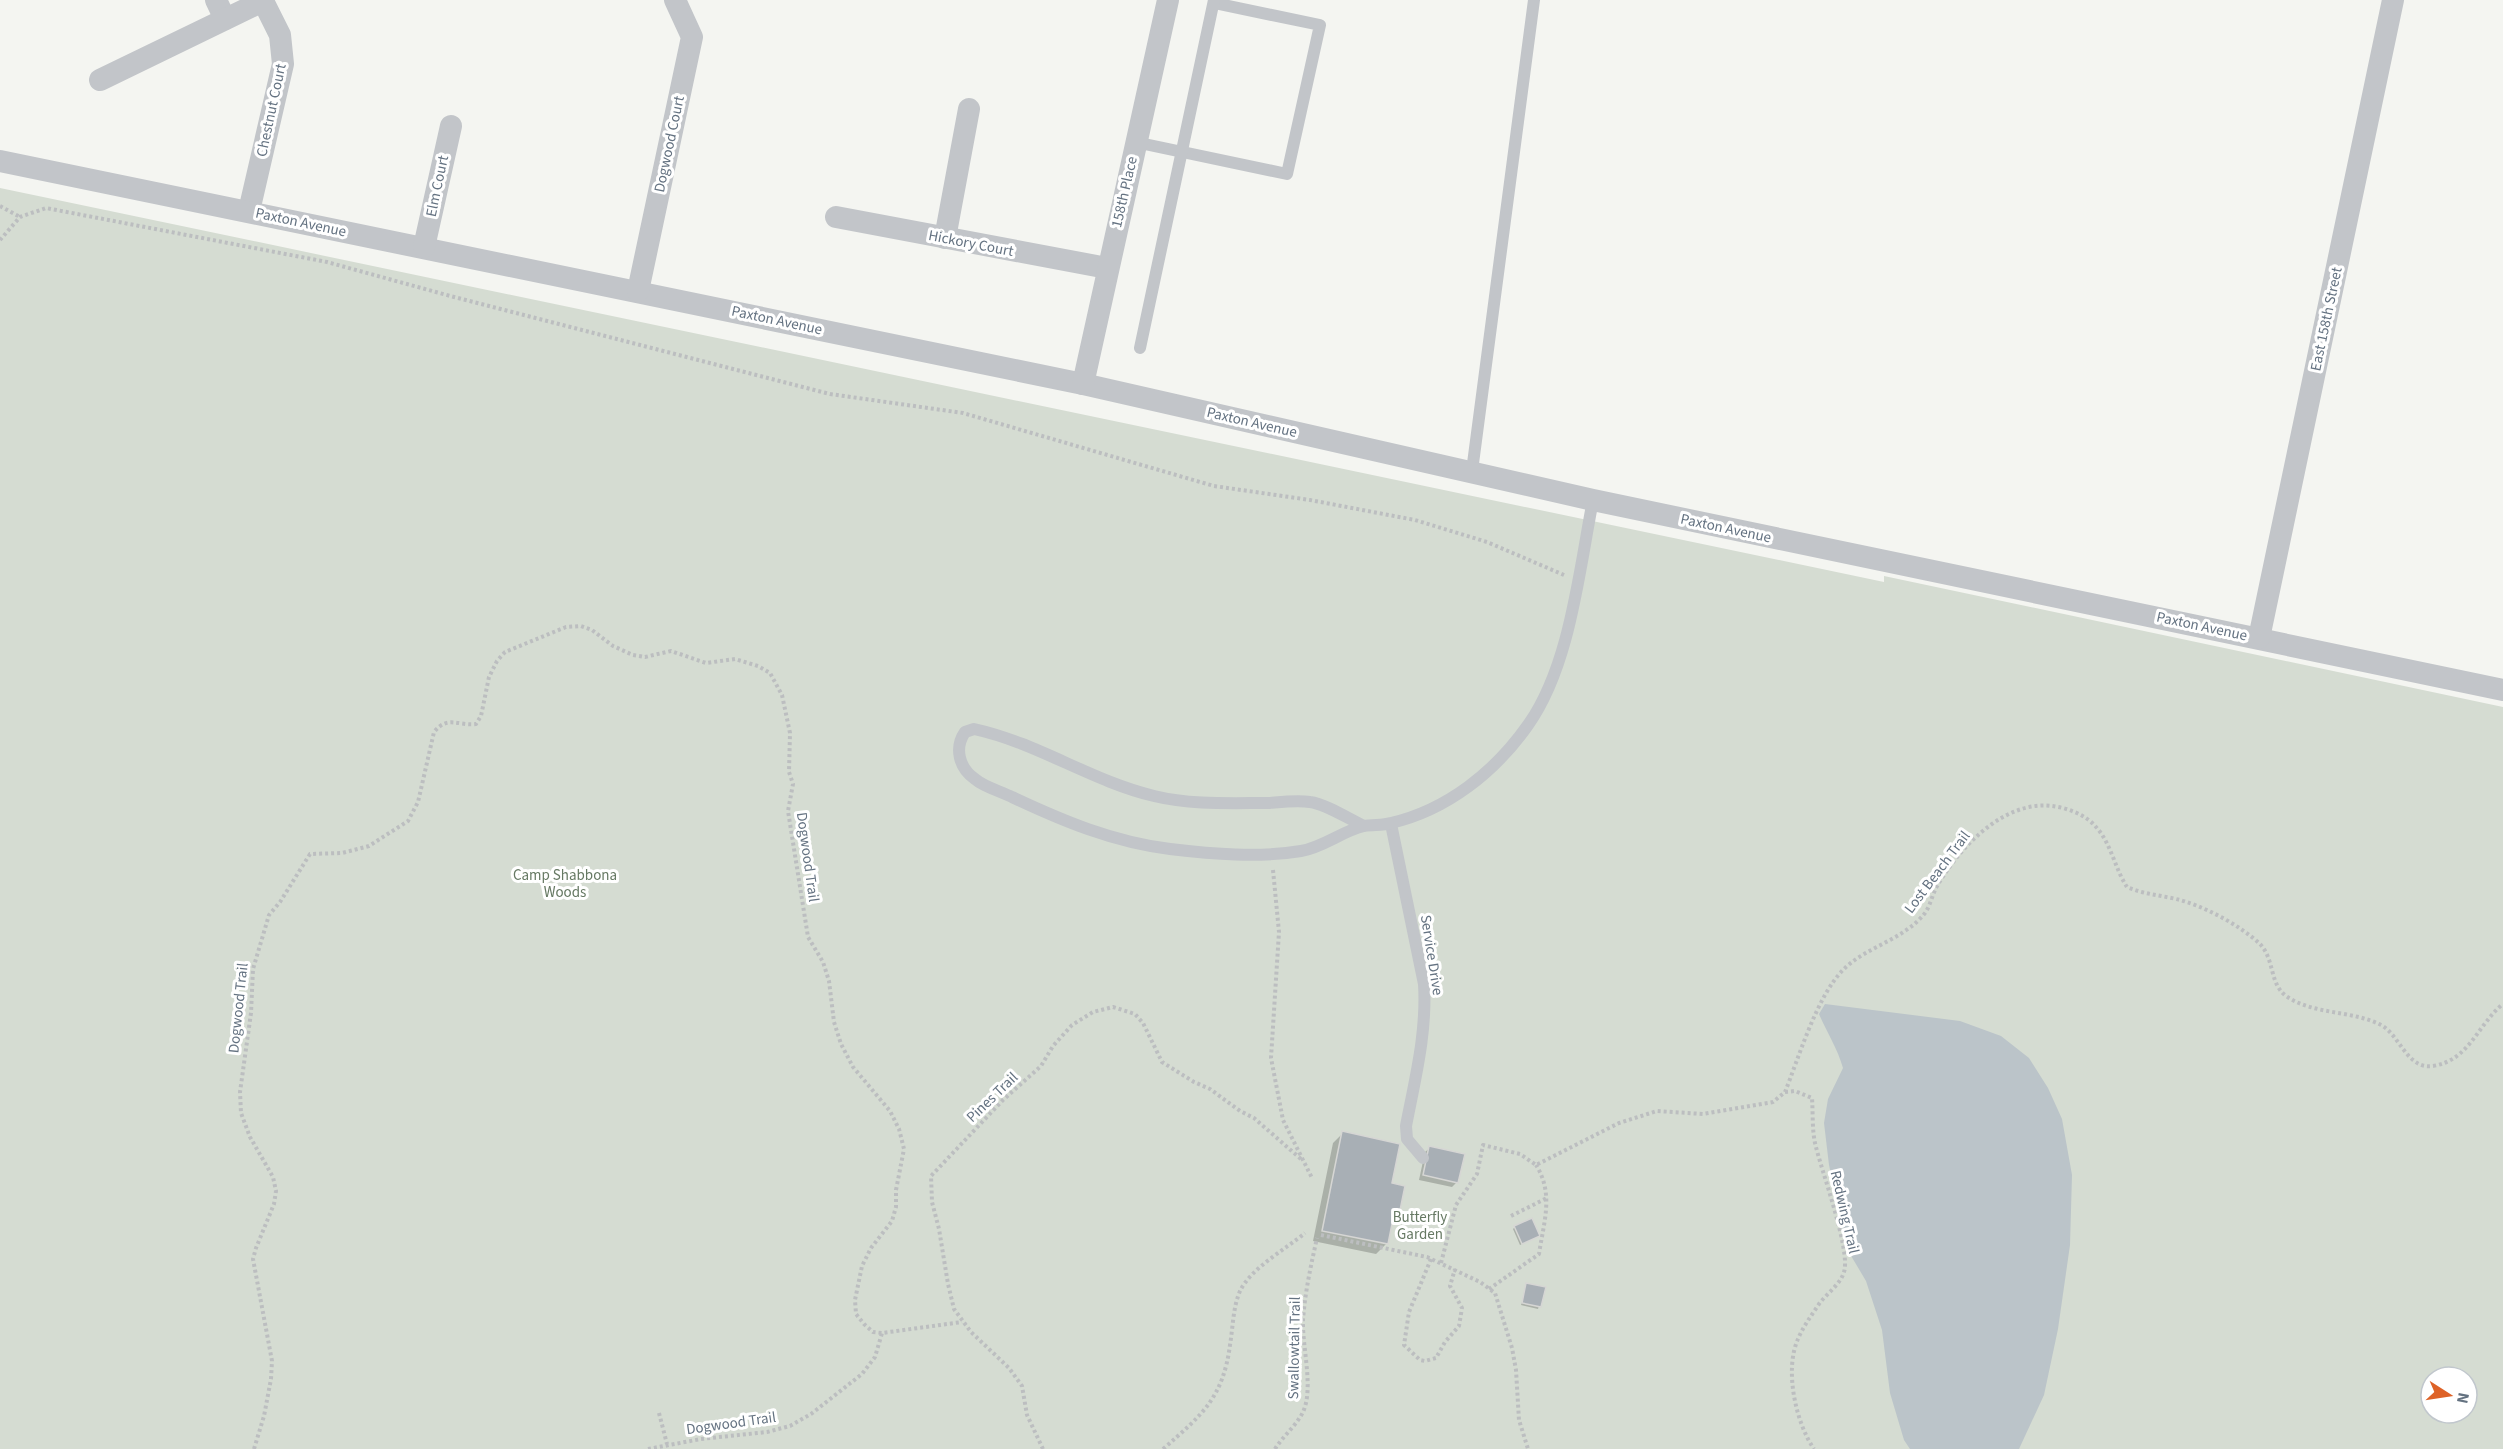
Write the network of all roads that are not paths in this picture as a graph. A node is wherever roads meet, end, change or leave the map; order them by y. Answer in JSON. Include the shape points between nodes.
{"nodes":[{"id":1,"x":675,"y":0,"type":"edge"},
{"id":2,"x":1168,"y":0,"type":"edge"},
{"id":3,"x":1534,"y":0,"type":"edge"},
{"id":4,"x":2393,"y":0,"type":"edge"},
{"id":5,"x":1214,"y":1,"type":"edge"},
{"id":6,"x":221,"y":9,"type":"edge"},
{"id":7,"x":100,"y":80,"type":"dead end"},
{"id":8,"x":969,"y":109,"type":"dead end"},
{"id":9,"x":451,"y":126,"type":"dead end"},
{"id":10,"x":1135,"y":142,"type":"junction"},
{"id":11,"x":1182,"y":152,"type":"junction"},
{"id":12,"x":0,"y":161,"type":"edge"},
{"id":13,"x":249,"y":211,"type":"junction"},
{"id":14,"x":836,"y":217,"type":"dead end"},
{"id":15,"x":945,"y":238,"type":"junction"},
{"id":16,"x":424,"y":247,"type":"junction"},
{"id":17,"x":1107,"y":268,"type":"junction"},
{"id":18,"x":638,"y":291,"type":"junction"},
{"id":19,"x":1140,"y":348,"type":"dead end"},
{"id":20,"x":1083,"y":384,"type":"junction"},
{"id":21,"x":1472,"y":471,"type":"junction"},
{"id":22,"x":1593,"y":500,"type":"junction"},
{"id":23,"x":2259,"y":638,"type":"junction"},
{"id":24,"x":2503,"y":690,"type":"edge"},
{"id":25,"x":1391,"y":824,"type":"junction"},
{"id":26,"x":1364,"y":826,"type":"junction"},
{"id":27,"x":1423,"y":1158,"type":"dead end"}],
"edges":[{"from":1,"to":18,"type":"street","name":"Dogwood Court","via":[[692,37]]},
{"from":2,"to":10,"type":"street","name":"158th Place"},
{"from":3,"to":21,"type":"lane"},
{"from":4,"to":23,"type":"street","name":"East 158th Street"},
{"from":5,"to":11,"type":"lane"},
{"from":5,"to":11,"type":"lane","via":[[1320,25],[1287,174]]},
{"from":6,"to":7,"type":"street"},
{"from":6,"to":13,"type":"street","name":"Chestnut Court","via":[[262,1],[280,35],[283,64]]},
{"from":8,"to":15,"type":"street"},
{"from":9,"to":16,"type":"street","name":"Elm Court"},
{"from":10,"to":11,"type":"lane"},
{"from":10,"to":17,"type":"street","name":"158th Place"},
{"from":11,"to":19,"type":"lane"},
{"from":12,"to":13,"type":"street","name":"Paxton Avenue"},
{"from":13,"to":16,"type":"street","name":"Paxton Avenue"},
{"from":14,"to":15,"type":"street","name":"Hickory Court"},
{"from":15,"to":17,"type":"street","name":"Hickory Court"},
{"from":16,"to":18,"type":"street","name":"Paxton Avenue"},
{"from":17,"to":20,"type":"street","name":"158th Place"},
{"from":18,"to":20,"type":"street","name":"Paxton Avenue"},
{"from":20,"to":21,"type":"street","name":"Paxton Avenue"},
{"from":21,"to":22,"type":"street","name":"Paxton Avenue"},
{"from":22,"to":23,"type":"street","name":"Paxton Avenue"},
{"from":22,"to":25,"type":"lane","via":[[1557,666],[1528,725],[1477,781],[1417,816]]},
{"from":23,"to":24,"type":"street","name":"Paxton Avenue"},
{"from":25,"to":26,"type":"lane"},
{"from":25,"to":27,"type":"lane","name":"Service Drive","via":[[1424,984],[1423,1042],[1406,1126],[1407,1139]]},
{"from":26,"to":26,"type":"lane","via":[[1310,802],[1187,802],[1157,797],[1093,777],[1031,746],[988,732],[974,729],[960,738],[960,760],[974,779],[1067,823],[1169,849],[1272,854],[1302,851]]}]}
